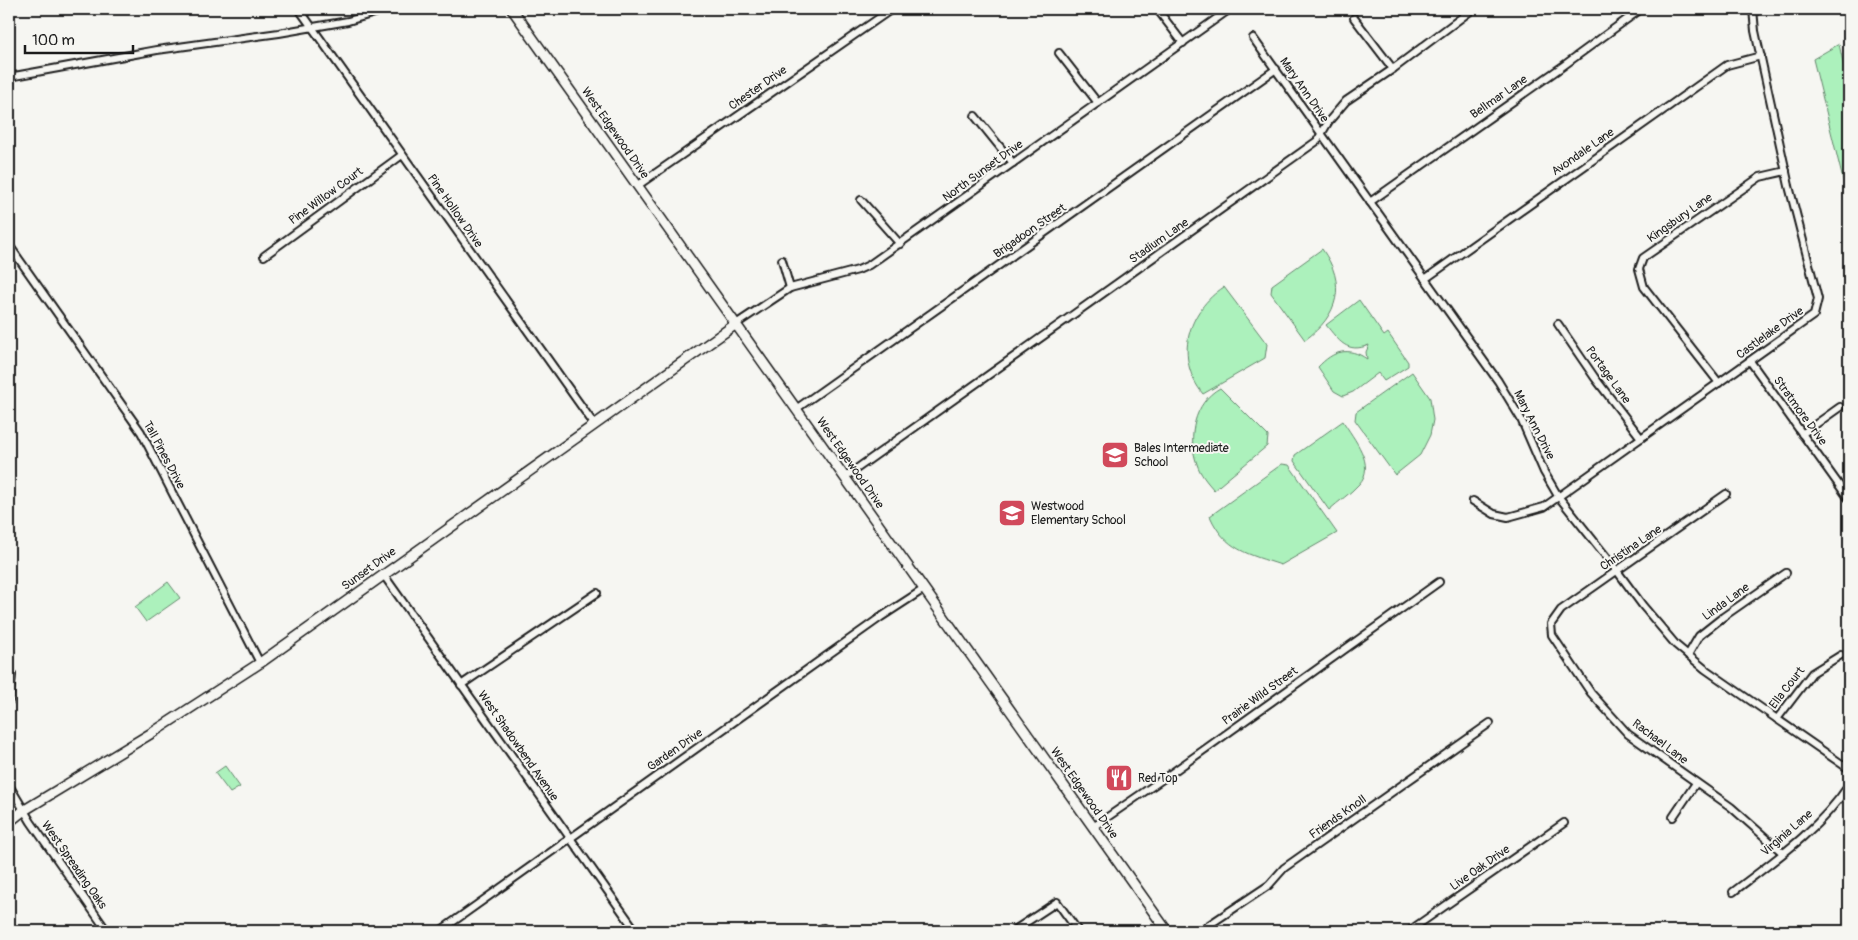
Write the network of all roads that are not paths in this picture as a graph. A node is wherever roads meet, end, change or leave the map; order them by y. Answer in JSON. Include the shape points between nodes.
{"nodes":[{"id":1,"x":299,"y":9,"type":"edge"},
{"id":2,"x":388,"y":9,"type":"edge"},
{"id":3,"x":512,"y":9,"type":"edge"},
{"id":4,"x":892,"y":9,"type":"edge"},
{"id":5,"x":1157,"y":9,"type":"edge"},
{"id":6,"x":1230,"y":9,"type":"edge"},
{"id":7,"x":1641,"y":9,"type":"edge"},
{"id":8,"x":1752,"y":9,"type":"edge"},
{"id":9,"x":1468,"y":10,"type":"edge"},
{"id":10,"x":1354,"y":18,"type":"dead end"},
{"id":11,"x":312,"y":27,"type":"junction"},
{"id":12,"x":1253,"y":38,"type":"dead end"},
{"id":13,"x":1183,"y":42,"type":"junction"},
{"id":14,"x":1059,"y":53,"type":"dead end"},
{"id":15,"x":1761,"y":56,"type":"junction"},
{"id":16,"x":1393,"y":69,"type":"junction"},
{"id":17,"x":1276,"y":70,"type":"junction"},
{"id":18,"x":9,"y":77,"type":"edge"},
{"id":19,"x":1098,"y":103,"type":"junction"},
{"id":20,"x":975,"y":116,"type":"dead end"},
{"id":21,"x":1322,"y":134,"type":"junction"},
{"id":22,"x":402,"y":155,"type":"junction"},
{"id":23,"x":1013,"y":163,"type":"junction"},
{"id":24,"x":1786,"y":171,"type":"junction"},
{"id":25,"x":637,"y":186,"type":"junction"},
{"id":26,"x":861,"y":200,"type":"dead end"},
{"id":27,"x":1370,"y":202,"type":"junction"},
{"id":28,"x":900,"y":244,"type":"junction"},
{"id":29,"x":9,"y":245,"type":"edge"},
{"id":30,"x":264,"y":256,"type":"dead end"},
{"id":31,"x":782,"y":260,"type":"dead end"},
{"id":32,"x":1425,"y":279,"type":"junction"},
{"id":33,"x":790,"y":288,"type":"junction"},
{"id":34,"x":736,"y":324,"type":"junction"},
{"id":35,"x":1558,"y":324,"type":"dead end"},
{"id":36,"x":1750,"y":361,"type":"junction"},
{"id":37,"x":1719,"y":383,"type":"junction"},
{"id":38,"x":1840,"y":407,"type":"dead end"},
{"id":39,"x":796,"y":409,"type":"junction"},
{"id":40,"x":594,"y":424,"type":"junction"},
{"id":41,"x":1802,"y":434,"type":"junction"},
{"id":42,"x":1641,"y":438,"type":"junction"},
{"id":43,"x":845,"y":478,"type":"junction"},
{"id":44,"x":1726,"y":494,"type":"dead end"},
{"id":45,"x":1558,"y":496,"type":"junction"},
{"id":46,"x":1849,"y":498,"type":"edge"},
{"id":47,"x":1473,"y":502,"type":"dead end"},
{"id":48,"x":1617,"y":571,"type":"junction"},
{"id":49,"x":1786,"y":573,"type":"dead end"},
{"id":50,"x":383,"y":574,"type":"junction"},
{"id":51,"x":1438,"y":582,"type":"dead end"},
{"id":52,"x":924,"y":589,"type":"junction"},
{"id":53,"x":597,"y":593,"type":"dead end"},
{"id":54,"x":1551,"y":624,"type":"joint"},
{"id":55,"x":1688,"y":655,"type":"junction"},
{"id":56,"x":1842,"y":655,"type":"dead end"},
{"id":57,"x":9,"y":660,"type":"edge"},
{"id":58,"x":260,"y":663,"type":"junction"},
{"id":59,"x":461,"y":685,"type":"junction"},
{"id":60,"x":9,"y":701,"type":"edge"},
{"id":61,"x":1777,"y":719,"type":"junction"},
{"id":62,"x":1490,"y":723,"type":"dead end"},
{"id":63,"x":1849,"y":770,"type":"edge"},
{"id":64,"x":1696,"y":783,"type":"junction"},
{"id":65,"x":9,"y":785,"type":"edge"},
{"id":66,"x":1849,"y":785,"type":"edge"},
{"id":67,"x":23,"y":811,"type":"junction"},
{"id":68,"x":1673,"y":817,"type":"dead end"},
{"id":69,"x":9,"y":822,"type":"edge"},
{"id":70,"x":1564,"y":823,"type":"dead end"},
{"id":71,"x":1093,"y":827,"type":"junction"},
{"id":72,"x":570,"y":838,"type":"junction"},
{"id":73,"x":1783,"y":853,"type":"junction"},
{"id":74,"x":1733,"y":892,"type":"dead end"},
{"id":75,"x":635,"y":929,"type":"edge"},
{"id":76,"x":107,"y":931,"type":"edge"},
{"id":77,"x":440,"y":931,"type":"edge"},
{"id":78,"x":627,"y":931,"type":"edge"},
{"id":79,"x":818,"y":931,"type":"edge"},
{"id":80,"x":825,"y":931,"type":"edge"},
{"id":81,"x":1013,"y":931,"type":"edge"},
{"id":82,"x":1078,"y":931,"type":"edge"},
{"id":83,"x":1168,"y":931,"type":"edge"},
{"id":84,"x":1200,"y":931,"type":"edge"},
{"id":85,"x":1409,"y":931,"type":"edge"}],
"edges":[{"from":1,"to":11,"type":"street","name":"Pine Hollow Drive"},
{"from":2,"to":11,"type":"street"},
{"from":3,"to":25,"type":"main road","name":"West Edgewood Drive"},
{"from":4,"to":25,"type":"street","name":"Chester Drive"},
{"from":5,"to":13,"type":"street"},
{"from":6,"to":13,"type":"street","name":"North Sunset Drive"},
{"from":7,"to":27,"type":"street","name":"Bellmar Lane"},
{"from":8,"to":15,"type":"street","name":"Castlelake Drive"},
{"from":9,"to":16,"type":"street","name":"Stadium Lane"},
{"from":10,"to":16,"type":"street"},
{"from":11,"to":18,"type":"street","via":[[157,50]]},
{"from":11,"to":22,"type":"street","name":"Pine Hollow Drive"},
{"from":12,"to":17,"type":"street","name":"Mary Ann Drive"},
{"from":13,"to":19,"type":"street","name":"North Sunset Drive"},
{"from":14,"to":19,"type":"street"},
{"from":15,"to":24,"type":"street","name":"Castlelake Drive"},
{"from":15,"to":32,"type":"street","name":"Avondale Lane","via":[[1726,65]]},
{"from":16,"to":21,"type":"street","name":"Stadium Lane","via":[[1346,101]]},
{"from":17,"to":21,"type":"street","name":"Mary Ann Drive"},
{"from":17,"to":39,"type":"street","name":"Brigadoon Street"},
{"from":19,"to":23,"type":"street","name":"North Sunset Drive"},
{"from":20,"to":23,"type":"street"},
{"from":21,"to":27,"type":"street","name":"Mary Ann Drive"},
{"from":21,"to":43,"type":"street","name":"Stadium Lane","via":[[1251,189]]},
{"from":22,"to":30,"type":"street","name":"Pine Willow Court"},
{"from":22,"to":40,"type":"street","name":"Pine Hollow Drive"},
{"from":23,"to":28,"type":"street","name":"North Sunset Drive"},
{"from":24,"to":36,"type":"street","name":"Castlelake Drive","via":[[1818,299],[1817,308],[1814,315]]},
{"from":24,"to":37,"type":"street","name":"Kingsbury Lane","via":[[1760,177],[1643,258],[1639,269],[1644,287]]},
{"from":25,"to":34,"type":"main road","name":"West Edgewood Drive"},
{"from":26,"to":28,"type":"street"},
{"from":27,"to":32,"type":"street","name":"Mary Ann Drive"},
{"from":28,"to":33,"type":"street","name":"North Sunset Drive","via":[[858,270]]},
{"from":29,"to":58,"type":"street","name":"Tall Pines Drive","via":[[141,432]]},
{"from":31,"to":33,"type":"street"},
{"from":32,"to":45,"type":"street","name":"Mary Ann Drive","via":[[1498,381]]},
{"from":33,"to":34,"type":"street","name":"North Sunset Drive"},
{"from":34,"to":39,"type":"main road","name":"West Edgewood Drive"},
{"from":34,"to":40,"type":"main road","name":"Sunset Drive"},
{"from":35,"to":42,"type":"street","name":"Portage Lane"},
{"from":36,"to":37,"type":"street","name":"Castlelake Drive"},
{"from":36,"to":41,"type":"street","name":"Stratmore Drive"},
{"from":37,"to":42,"type":"street","name":"Castlelake Drive"},
{"from":38,"to":41,"type":"street"},
{"from":39,"to":43,"type":"main road","name":"West Edgewood Drive"},
{"from":40,"to":50,"type":"main road","name":"Sunset Drive"},
{"from":41,"to":46,"type":"street","name":"Stratmore Drive"},
{"from":42,"to":45,"type":"street","name":"Castlelake Drive"},
{"from":43,"to":52,"type":"main road","name":"West Edgewood Drive"},
{"from":44,"to":48,"type":"street","name":"Christina Lane"},
{"from":45,"to":47,"type":"street","name":"Castlelake Drive","via":[[1544,507],[1508,517],[1494,514]]},
{"from":45,"to":48,"type":"street","name":"Mary Ann Drive"},
{"from":48,"to":54,"type":"street","name":"Christina Lane","via":[[1561,610]]},
{"from":48,"to":55,"type":"street","name":"Mary Ann Drive","via":[[1643,606]]},
{"from":49,"to":55,"type":"street","name":"Linda Lane","via":[[1700,636]]},
{"from":50,"to":58,"type":"main road","name":"Sunset Drive"},
{"from":50,"to":59,"type":"street","name":"West Shadowbend Avenue"},
{"from":51,"to":71,"type":"street","name":"Prairie Wild Street"},
{"from":52,"to":71,"type":"main road","name":"West Edgewood Drive"},
{"from":52,"to":72,"type":"street","name":"Garden Drive"},
{"from":53,"to":59,"type":"street"},
{"from":54,"to":64,"type":"street","name":"Rachael Lane","via":[[1552,634],[1591,693],[1628,734]]},
{"from":55,"to":61,"type":"street","name":"Mary Ann Drive"},
{"from":56,"to":61,"type":"street","name":"Ella Court","via":[[1812,672]]},
{"from":57,"to":60,"type":"street","via":[[12,676]]},
{"from":58,"to":67,"type":"main road","name":"Sunset Drive"},
{"from":59,"to":72,"type":"street","name":"West Shadowbend Avenue"},
{"from":61,"to":63,"type":"street","name":"Mary Ann Drive"},
{"from":62,"to":84,"type":"street","name":"Friends Knoll","via":[[1284,868],[1270,885]]},
{"from":64,"to":68,"type":"street"},
{"from":64,"to":73,"type":"street","name":"Rachael Lane","via":[[1731,807]]},
{"from":65,"to":67,"type":"street","name":"West Spreading Oaks"},
{"from":66,"to":73,"type":"street","name":"Virginia Lane","via":[[1807,834]]},
{"from":67,"to":69,"type":"main road","name":"Sunset Drive"},
{"from":67,"to":76,"type":"street","name":"West Spreading Oaks"},
{"from":70,"to":85,"type":"street","name":"Live Oak Drive"},
{"from":71,"to":83,"type":"main road","name":"West Edgewood Drive"},
{"from":72,"to":75,"type":"street","name":"West Shadowbend Avenue"},
{"from":72,"to":77,"type":"street","name":"Garden Drive"},
{"from":73,"to":74,"type":"street","name":"Virginia Lane"},
{"from":75,"to":78,"type":"street"},
{"from":79,"to":80,"type":"street","via":[[823,928]]},
{"from":81,"to":82,"type":"street","via":[[1057,902]]}]}
